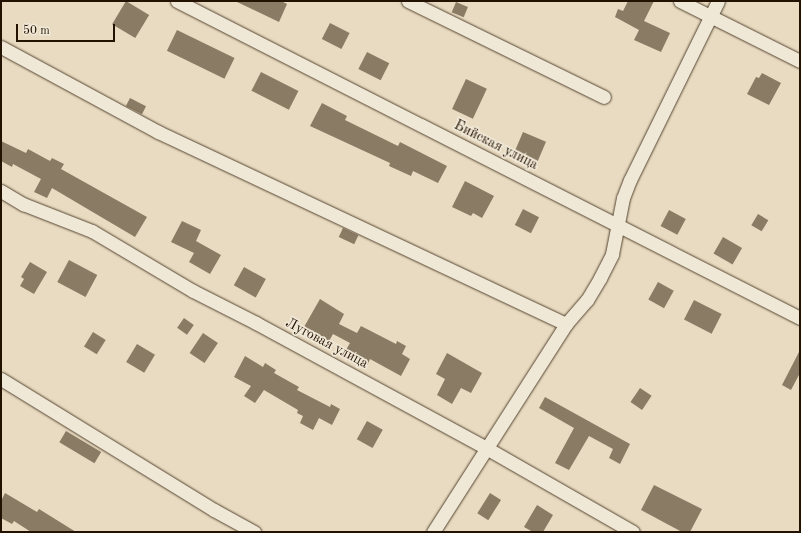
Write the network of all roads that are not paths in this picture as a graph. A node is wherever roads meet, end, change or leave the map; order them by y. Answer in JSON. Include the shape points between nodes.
{"nodes":[{"id":1,"x":177,"y":1,"type":"edge"},
{"id":2,"x":408,"y":1,"type":"edge"},
{"id":3,"x":680,"y":1,"type":"edge"},
{"id":4,"x":718,"y":1,"type":"edge"},
{"id":5,"x":710,"y":16,"type":"junction"},
{"id":6,"x":1,"y":47,"type":"edge"},
{"id":7,"x":800,"y":60,"type":"edge"},
{"id":8,"x":604,"y":97,"type":"dead end"},
{"id":9,"x":1,"y":191,"type":"edge"},
{"id":10,"x":619,"y":225,"type":"junction"},
{"id":11,"x":800,"y":318,"type":"edge"},
{"id":12,"x":566,"y":324,"type":"junction"},
{"id":13,"x":1,"y":379,"type":"edge"},
{"id":14,"x":488,"y":449,"type":"junction"},
{"id":15,"x":254,"y":532,"type":"edge"},
{"id":16,"x":433,"y":532,"type":"edge"},
{"id":17,"x":633,"y":532,"type":"edge"}],
"edges":[{"from":1,"to":10,"type":"street","name":"Бийская улица"},
{"from":2,"to":8,"type":"street"},
{"from":3,"to":5,"type":"street"},
{"from":4,"to":5,"type":"street"},
{"from":5,"to":7,"type":"street"},
{"from":5,"to":10,"type":"street","via":[[630,180],[623,198]]},
{"from":6,"to":12,"type":"street","via":[[158,132]]},
{"from":9,"to":14,"type":"street","name":"Луговая улица","via":[[23,204],[92,231],[193,291]]},
{"from":10,"to":11,"type":"street","name":"Бийская улица"},
{"from":10,"to":12,"type":"street","via":[[612,254],[600,278],[587,300]]},
{"from":12,"to":14,"type":"street"},
{"from":13,"to":15,"type":"street"},
{"from":14,"to":16,"type":"street"},
{"from":14,"to":17,"type":"street","name":"Луговая улица"}]}
